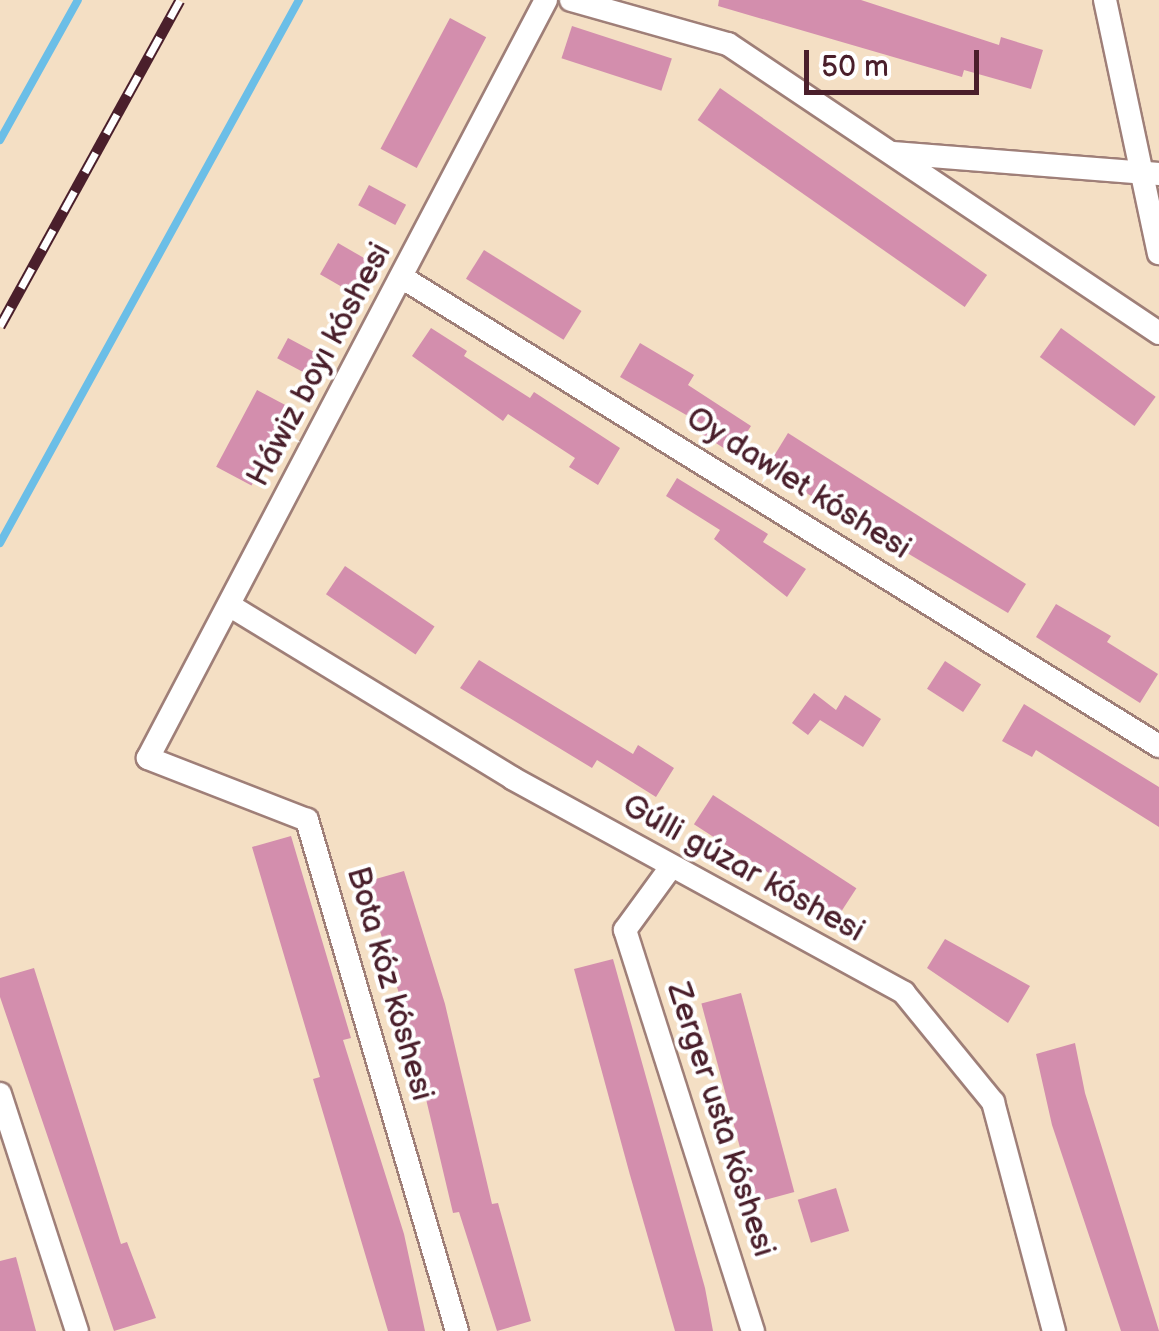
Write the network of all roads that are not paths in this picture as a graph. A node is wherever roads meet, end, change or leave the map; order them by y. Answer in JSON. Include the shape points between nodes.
{"nodes":[{"id":1,"x":546,"y":0,"type":"edge"},
{"id":2,"x":570,"y":0,"type":"edge"},
{"id":3,"x":1105,"y":0,"type":"edge"},
{"id":4,"x":890,"y":153,"type":"junction"},
{"id":5,"x":1152,"y":175,"type":"edge"},
{"id":6,"x":1159,"y":253,"type":"edge"},
{"id":7,"x":403,"y":278,"type":"junction"},
{"id":8,"x":1159,"y":333,"type":"edge"},
{"id":9,"x":228,"y":606,"type":"junction"},
{"id":10,"x":1159,"y":746,"type":"edge"},
{"id":11,"x":148,"y":758,"type":"joint"},
{"id":12,"x":671,"y":867,"type":"junction"},
{"id":13,"x":0,"y":1094,"type":"edge"},
{"id":14,"x":77,"y":1331,"type":"edge"},
{"id":15,"x":458,"y":1331,"type":"edge"},
{"id":16,"x":752,"y":1331,"type":"edge"},
{"id":17,"x":1054,"y":1331,"type":"edge"}],
"edges":[{"from":1,"to":7,"type":"street","name":"Háwiz boyı kóshesi"},
{"from":2,"to":4,"type":"street","via":[[728,44]]},
{"from":3,"to":5,"type":"street"},
{"from":4,"to":5,"type":"street"},
{"from":4,"to":8,"type":"street"},
{"from":5,"to":6,"type":"street"},
{"from":7,"to":9,"type":"street","name":"Háwiz boyı kóshesi"},
{"from":7,"to":10,"type":"street","name":"Oy dawlet kóshesi"},
{"from":9,"to":11,"type":"street","name":"Háwiz boyı kóshesi"},
{"from":9,"to":12,"type":"street","name":"Gúlli gúzar kóshesi"},
{"from":11,"to":15,"type":"street","name":"Bota kóz kóshesi","via":[[307,820]]},
{"from":12,"to":16,"type":"street","name":"Zerger usta kóshesi","via":[[625,930]]},
{"from":12,"to":17,"type":"street","name":"Gúlli gúzar kóshesi","via":[[904,994],[926,1020],[993,1102]]},
{"from":13,"to":14,"type":"street"}]}
